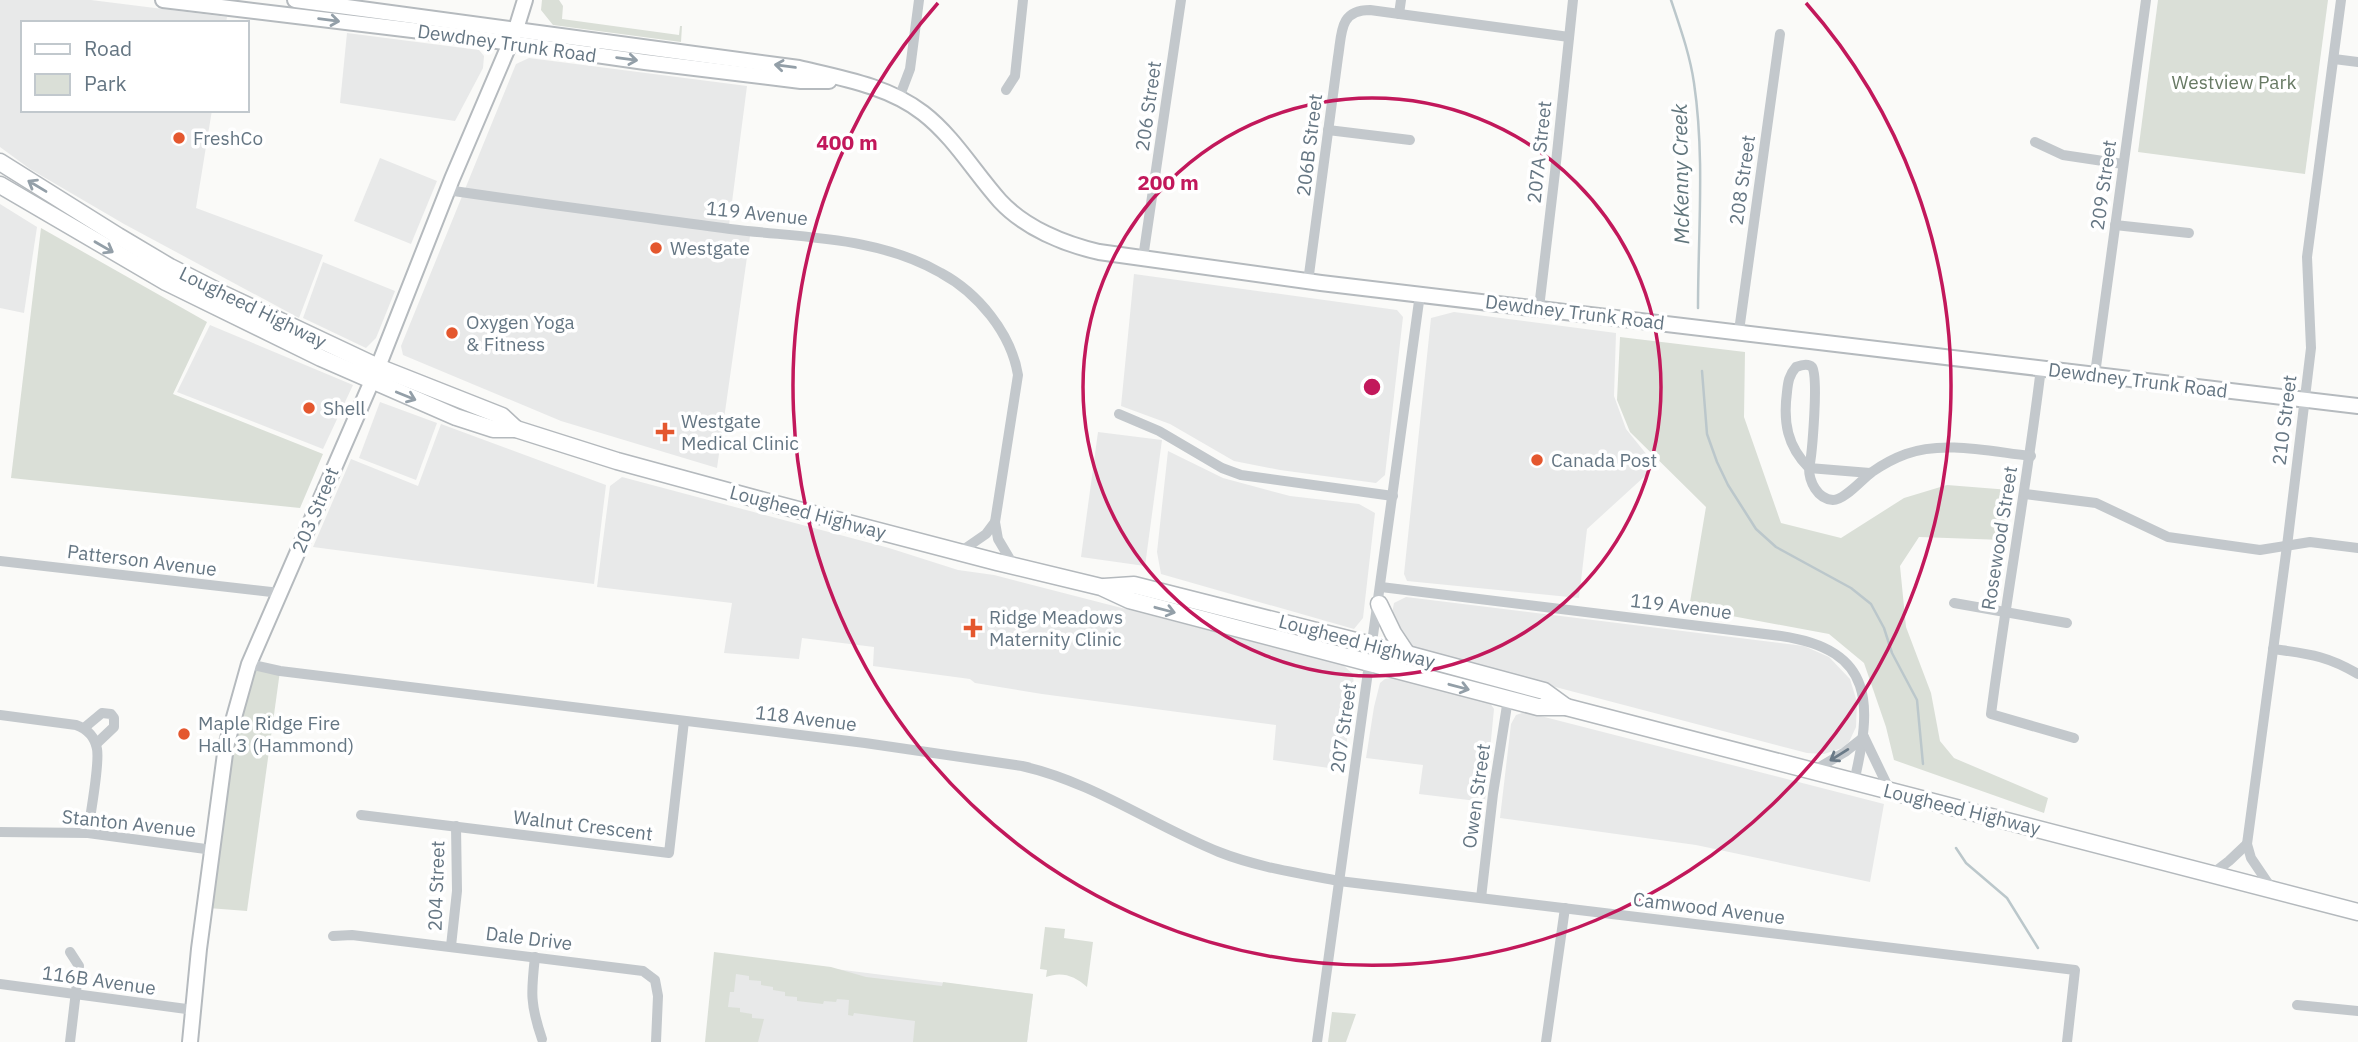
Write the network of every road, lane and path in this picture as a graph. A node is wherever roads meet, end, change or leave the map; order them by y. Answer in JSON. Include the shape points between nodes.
{"nodes":[{"id":1,"x":163,"y":0,"type":"edge"},
{"id":2,"x":295,"y":0,"type":"edge"},
{"id":3,"x":526,"y":0,"type":"edge"},
{"id":4,"x":919,"y":0,"type":"edge"},
{"id":5,"x":1023,"y":0,"type":"edge"},
{"id":6,"x":1181,"y":0,"type":"edge"},
{"id":7,"x":1401,"y":0,"type":"edge"},
{"id":8,"x":1573,"y":0,"type":"edge"},
{"id":9,"x":2146,"y":0,"type":"edge"},
{"id":10,"x":2341,"y":0,"type":"edge"},
{"id":11,"x":1399,"y":14,"type":"junction"},
{"id":12,"x":516,"y":29,"type":"junction"},
{"id":13,"x":1780,"y":34,"type":"dead end"},
{"id":14,"x":1569,"y":37,"type":"junction"},
{"id":15,"x":510,"y":43,"type":"junction"},
{"id":16,"x":2334,"y":59,"type":"junction"},
{"id":17,"x":2358,"y":62,"type":"edge"},
{"id":18,"x":852,"y":81,"type":"junction"},
{"id":19,"x":1006,"y":90,"type":"dead end"},
{"id":20,"x":899,"y":98,"type":"junction"},
{"id":21,"x":1328,"y":130,"type":"junction"},
{"id":22,"x":1410,"y":140,"type":"dead end"},
{"id":23,"x":2035,"y":142,"type":"dead end"},
{"id":24,"x":0,"y":162,"type":"edge"},
{"id":25,"x":2123,"y":164,"type":"junction"},
{"id":26,"x":1,"y":189,"type":"edge"},
{"id":27,"x":447,"y":190,"type":"junction"},
{"id":28,"x":2115,"y":225,"type":"junction"},
{"id":29,"x":2189,"y":233,"type":"dead end"},
{"id":30,"x":1143,"y":258,"type":"junction"},
{"id":31,"x":1308,"y":282,"type":"junction"},
{"id":32,"x":1420,"y":294,"type":"junction"},
{"id":33,"x":1539,"y":308,"type":"junction"},
{"id":34,"x":1739,"y":331,"type":"junction"},
{"id":35,"x":2041,"y":368,"type":"junction"},
{"id":36,"x":375,"y":374,"type":"junction"},
{"id":37,"x":2095,"y":374,"type":"junction"},
{"id":38,"x":2304,"y":400,"type":"junction"},
{"id":39,"x":2358,"y":406,"type":"edge"},
{"id":40,"x":1119,"y":414,"type":"dead end"},
{"id":41,"x":2031,"y":456,"type":"junction"},
{"id":42,"x":1809,"y":468,"type":"junction"},
{"id":43,"x":1870,"y":473,"type":"junction"},
{"id":44,"x":2025,"y":494,"type":"junction"},
{"id":45,"x":1393,"y":496,"type":"junction"},
{"id":46,"x":995,"y":522,"type":"junction"},
{"id":47,"x":2287,"y":546,"type":"junction"},
{"id":48,"x":2358,"y":548,"type":"edge"},
{"id":49,"x":960,"y":552,"type":"junction"},
{"id":50,"x":0,"y":561,"type":"edge"},
{"id":51,"x":1014,"y":566,"type":"junction"},
{"id":52,"x":1101,"y":587,"type":"junction"},
{"id":53,"x":1381,"y":587,"type":"junction"},
{"id":54,"x":280,"y":593,"type":"junction"},
{"id":55,"x":1954,"y":603,"type":"dead end"},
{"id":56,"x":1378,"y":604,"type":"junction"},
{"id":57,"x":2004,"y":613,"type":"junction"},
{"id":58,"x":2067,"y":623,"type":"dead end"},
{"id":59,"x":1373,"y":645,"type":"junction"},
{"id":60,"x":2273,"y":649,"type":"junction"},
{"id":61,"x":1407,"y":654,"type":"junction"},
{"id":62,"x":1370,"y":663,"type":"junction"},
{"id":63,"x":249,"y":664,"type":"junction"},
{"id":64,"x":2358,"y":674,"type":"edge"},
{"id":65,"x":1508,"y":699,"type":"junction"},
{"id":66,"x":1566,"y":707,"type":"junction"},
{"id":67,"x":0,"y":716,"type":"edge"},
{"id":68,"x":684,"y":721,"type":"junction"},
{"id":69,"x":84,"y":728,"type":"junction"},
{"id":70,"x":1864,"y":737,"type":"junction"},
{"id":71,"x":2074,"y":738,"type":"dead end"},
{"id":72,"x":96,"y":744,"type":"junction"},
{"id":73,"x":1813,"y":771,"type":"junction"},
{"id":74,"x":1854,"y":782,"type":"junction"},
{"id":75,"x":1890,"y":791,"type":"junction"},
{"id":76,"x":361,"y":815,"type":"dead end"},
{"id":77,"x":456,"y":826,"type":"junction"},
{"id":78,"x":0,"y":832,"type":"edge"},
{"id":79,"x":88,"y":833,"type":"junction"},
{"id":80,"x":2247,"y":844,"type":"junction"},
{"id":81,"x":213,"y":850,"type":"junction"},
{"id":82,"x":2212,"y":874,"type":"junction"},
{"id":83,"x":1339,"y":881,"type":"junction"},
{"id":84,"x":2272,"y":889,"type":"junction"},
{"id":85,"x":1480,"y":898,"type":"junction"},
{"id":86,"x":1566,"y":908,"type":"junction"},
{"id":87,"x":2358,"y":912,"type":"edge"},
{"id":88,"x":333,"y":936,"type":"dead end"},
{"id":89,"x":451,"y":946,"type":"junction"},
{"id":90,"x":70,"y":952,"type":"dead end"},
{"id":91,"x":535,"y":957,"type":"junction"},
{"id":92,"x":0,"y":984,"type":"edge"},
{"id":93,"x":76,"y":995,"type":"junction"},
{"id":94,"x":2297,"y":1005,"type":"dead end"},
{"id":95,"x":194,"y":1010,"type":"junction"},
{"id":96,"x":2358,"y":1011,"type":"edge"},
{"id":97,"x":542,"y":1039,"type":"dead end"},
{"id":98,"x":70,"y":1042,"type":"edge"},
{"id":99,"x":190,"y":1042,"type":"edge"},
{"id":100,"x":656,"y":1042,"type":"edge"},
{"id":101,"x":1317,"y":1042,"type":"edge"},
{"id":102,"x":1549,"y":1042,"type":"edge"},
{"id":103,"x":2067,"y":1042,"type":"edge"}],
"edges":[{"from":1,"to":15,"type":"main road","name":"Dewdney Trunk Road","one_way":true},
{"from":2,"to":12,"type":"main road","name":"Dewdney Trunk Road"},
{"from":3,"to":12,"type":"main road","name":"203 Street"},
{"from":4,"to":20,"type":"street","via":[[910,69]]},
{"from":5,"to":19,"type":"street","via":[[1015,76]]},
{"from":6,"to":30,"type":"street","name":"206 Street"},
{"from":7,"to":11,"type":"street"},
{"from":8,"to":14,"type":"street","name":"207A Street"},
{"from":9,"to":25,"type":"street","name":"209 Street"},
{"from":10,"to":16,"type":"street","name":"210 Street"},
{"from":11,"to":14,"type":"street"},
{"from":11,"to":21,"type":"street","name":"206B Street","via":[[1362,10],[1350,15],[1342,28]]},
{"from":12,"to":15,"type":"main road","name":"203 Street"},
{"from":18,"to":12,"type":"main road","name":"Dewdney Trunk Road","one_way":true,"via":[[799,68]]},
{"from":13,"to":34,"type":"street","name":"208 Street"},
{"from":14,"to":33,"type":"street","name":"207A Street"},
{"from":15,"to":18,"type":"main road","name":"Dewdney Trunk Road","one_way":true,"via":[[801,80]]},
{"from":15,"to":27,"type":"main road","name":"203 Street"},
{"from":16,"to":17,"type":"street"},
{"from":16,"to":38,"type":"street","name":"210 Street","via":[[2307,257],[2311,338]]},
{"from":18,"to":20,"type":"main road","name":"Dewdney Trunk Road"},
{"from":20,"to":30,"type":"main road","name":"Dewdney Trunk Road","via":[[941,128],[1002,203],[1035,228],[1082,248]]},
{"from":21,"to":22,"type":"street"},
{"from":21,"to":31,"type":"street","name":"206B Street"},
{"from":23,"to":25,"type":"street","via":[[2063,155]]},
{"from":36,"to":24,"type":"highway","name":"Lougheed Highway","one_way":true,"via":[[306,334],[170,267]]},
{"from":25,"to":28,"type":"street","name":"209 Street"},
{"from":26,"to":36,"type":"highway","name":"Lougheed Highway","one_way":true,"via":[[166,282]]},
{"from":27,"to":36,"type":"main road","name":"203 Street"},
{"from":27,"to":46,"type":"street","name":"119 Avenue","via":[[846,241],[887,250],[940,272],[967,289],[996,323],[1016,361],[1018,375]]},
{"from":28,"to":29,"type":"street"},
{"from":28,"to":37,"type":"street","name":"209 Street"},
{"from":30,"to":31,"type":"main road","name":"Dewdney Trunk Road"},
{"from":31,"to":32,"type":"main road","name":"Dewdney Trunk Road"},
{"from":32,"to":33,"type":"main road","name":"Dewdney Trunk Road"},
{"from":32,"to":45,"type":"street","name":"207 Street"},
{"from":33,"to":34,"type":"main road","name":"Dewdney Trunk Road"},
{"from":34,"to":35,"type":"main road","name":"Dewdney Trunk Road"},
{"from":35,"to":37,"type":"main road","name":"Dewdney Trunk Road"},
{"from":35,"to":41,"type":"street","name":"Rosewood Street"},
{"from":36,"to":49,"type":"highway","name":"Lougheed Highway","via":[[502,416],[516,429],[617,461]]},
{"from":36,"to":54,"type":"main road","name":"203 Street"},
{"from":37,"to":38,"type":"main road","name":"Dewdney Trunk Road"},
{"from":38,"to":39,"type":"main road","name":"Dewdney Trunk Road"},
{"from":38,"to":47,"type":"street","name":"210 Street"},
{"from":40,"to":45,"type":"street","via":[[1241,475]]},
{"from":41,"to":43,"type":"street","via":[[1933,448],[1907,454]]},
{"from":41,"to":44,"type":"street","name":"Rosewood Street"},
{"from":42,"to":42,"type":"street","via":[[1815,372],[1801,365],[1791,372],[1784,416],[1797,456]]},
{"from":42,"to":43,"type":"street"},
{"from":42,"to":43,"type":"street","via":[[1809,478],[1819,493],[1833,500]]},
{"from":44,"to":47,"type":"street","via":[[2096,503],[2168,537],[2260,550]]},
{"from":44,"to":57,"type":"street","name":"Rosewood Street"},
{"from":45,"to":53,"type":"street","name":"207 Street"},
{"from":46,"to":49,"type":"street"},
{"from":46,"to":51,"type":"street","via":[[998,539]]},
{"from":47,"to":48,"type":"street","via":[[2310,542]]},
{"from":47,"to":60,"type":"street","name":"210 Street"},
{"from":49,"to":51,"type":"highway","name":"Lougheed Highway"},
{"from":50,"to":54,"type":"street","name":"Patterson Avenue"},
{"from":51,"to":52,"type":"highway","name":"Lougheed Highway"},
{"from":52,"to":59,"type":"highway","name":"Lougheed Highway","via":[[1134,585]]},
{"from":52,"to":62,"type":"highway","name":"Lougheed Highway","one_way":true,"via":[[1129,600]]},
{"from":53,"to":56,"type":"street","name":"207 Street"},
{"from":53,"to":70,"type":"street","name":"119 Avenue","via":[[1813,642],[1830,650],[1855,675],[1863,691]]},
{"from":54,"to":63,"type":"main road","name":"203 Street"},
{"from":55,"to":57,"type":"street"},
{"from":56,"to":59,"type":"street","name":"207 Street"},
{"from":56,"to":61,"type":"highway"},
{"from":57,"to":58,"type":"street"},
{"from":57,"to":71,"type":"street","name":"Rosewood Street","via":[[1991,714]]},
{"from":59,"to":61,"type":"highway","name":"Lougheed Highway"},
{"from":59,"to":62,"type":"street","name":"207 Street"},
{"from":60,"to":64,"type":"street","via":[[2319,655]]},
{"from":60,"to":80,"type":"street","name":"210 Street"},
{"from":61,"to":66,"type":"highway","name":"Lougheed Highway","via":[[1544,691]]},
{"from":62,"to":65,"type":"highway","name":"Lougheed Highway","one_way":true},
{"from":62,"to":83,"type":"street","name":"207 Street"},
{"from":63,"to":68,"type":"street","name":"118 Avenue"},
{"from":63,"to":81,"type":"main road","name":"203 Street","via":[[226,746]]},
{"from":65,"to":66,"type":"highway","name":"Lougheed Highway","via":[[1538,707]]},
{"from":65,"to":85,"type":"street","name":"Owen Street"},
{"from":66,"to":73,"type":"highway","name":"Lougheed Highway"},
{"from":67,"to":69,"type":"street"},
{"from":68,"to":77,"type":"street","name":"Walnut Crescent","via":[[669,853]]},
{"from":68,"to":83,"type":"street","name":"118 Avenue","via":[[961,755],[1045,771],[1088,787],[1219,852]]},
{"from":69,"to":72,"type":"street"},
{"from":69,"to":72,"type":"street","via":[[102,713],[114,718],[114,727]]},
{"from":70,"to":73,"type":"street","one_way":true},
{"from":70,"to":74,"type":"street","name":"119 Avenue"},
{"from":70,"to":75,"type":"street"},
{"from":72,"to":79,"type":"street"},
{"from":73,"to":74,"type":"highway","name":"Lougheed Highway"},
{"from":74,"to":75,"type":"highway","name":"Lougheed Highway"},
{"from":75,"to":82,"type":"highway","name":"Lougheed Highway"},
{"from":76,"to":77,"type":"street","name":"Walnut Crescent"},
{"from":77,"to":89,"type":"street","name":"204 Street","via":[[457,891]]},
{"from":78,"to":79,"type":"street","name":"Stanton Avenue"},
{"from":79,"to":81,"type":"street","name":"Stanton Avenue"},
{"from":80,"to":82,"type":"street"},
{"from":80,"to":84,"type":"street"},
{"from":81,"to":95,"type":"main road","name":"203 Street"},
{"from":82,"to":84,"type":"highway","name":"Lougheed Highway"},
{"from":83,"to":85,"type":"street","name":"Camwood Avenue"},
{"from":83,"to":101,"type":"street","name":"207 Street"},
{"from":84,"to":87,"type":"highway","name":"Lougheed Highway"},
{"from":85,"to":86,"type":"street","name":"Camwood Avenue"},
{"from":86,"to":102,"type":"street"},
{"from":86,"to":103,"type":"street","name":"Camwood Avenue","via":[[2076,970]]},
{"from":88,"to":89,"type":"street","name":"Dale Drive","via":[[352,934]]},
{"from":89,"to":91,"type":"street","name":"Dale Drive"},
{"from":90,"to":93,"type":"street","via":[[79,966]]},
{"from":91,"to":97,"type":"street","via":[[531,996]]},
{"from":91,"to":100,"type":"street","name":"Dale Drive","via":[[643,971],[655,980],[658,996]]},
{"from":92,"to":93,"type":"street","name":"116B Avenue"},
{"from":93,"to":95,"type":"street","name":"116B Avenue"},
{"from":93,"to":98,"type":"street"},
{"from":94,"to":96,"type":"street"},
{"from":95,"to":99,"type":"main road","name":"203 Street"}]}
